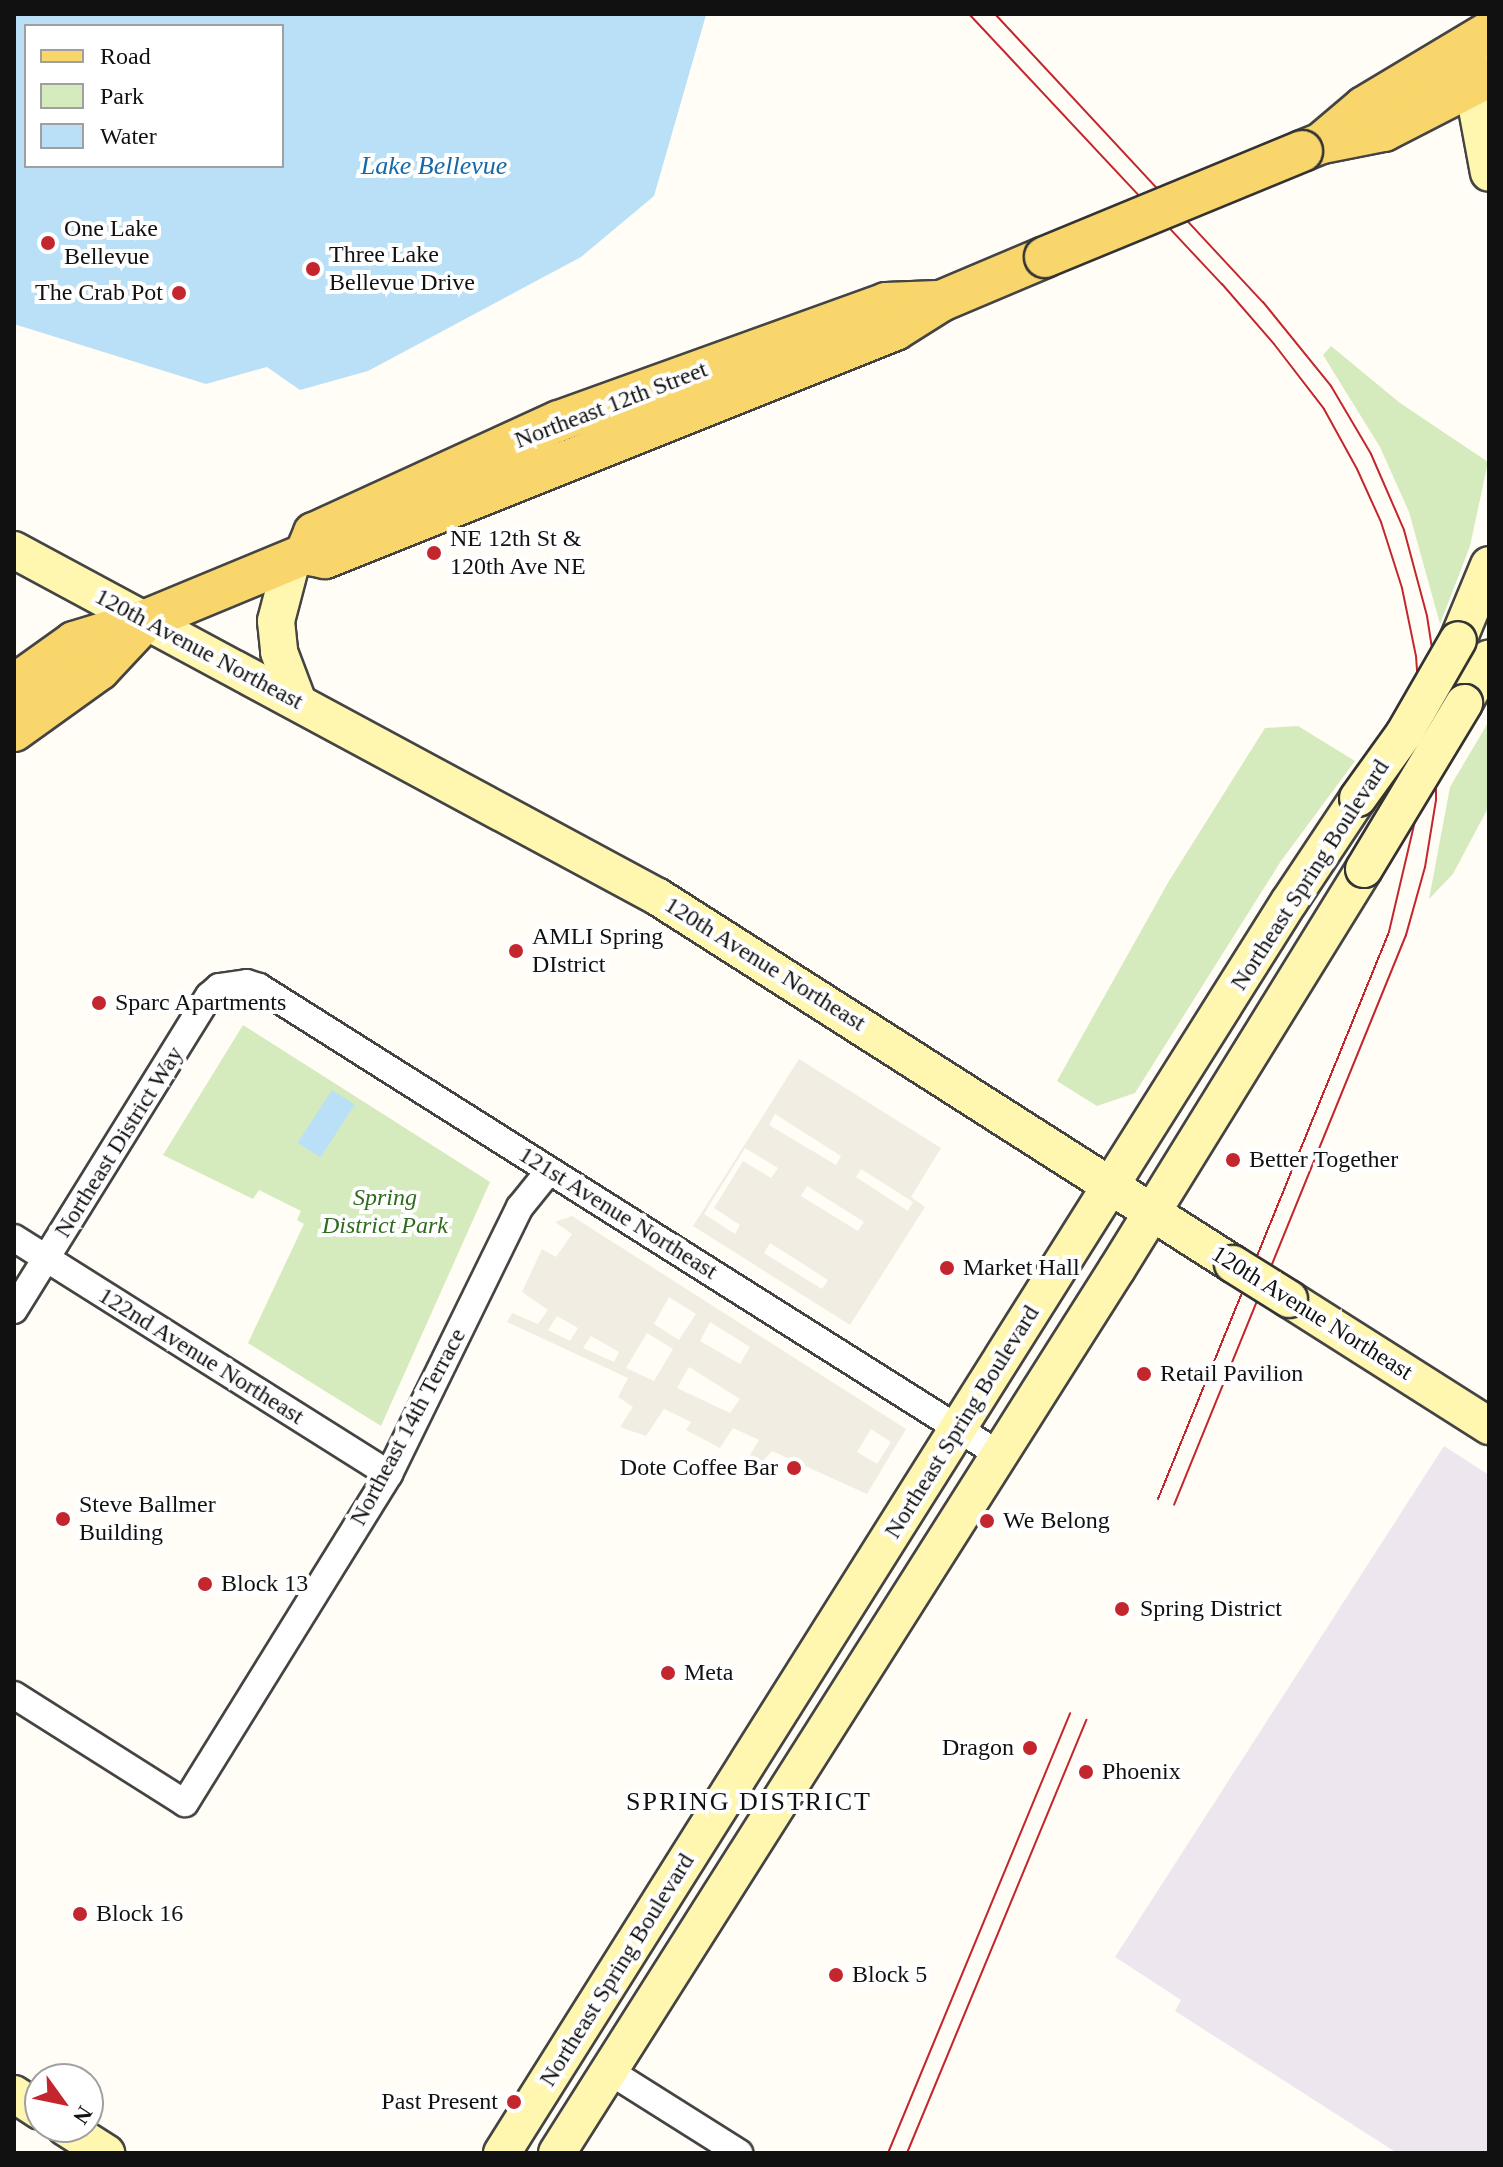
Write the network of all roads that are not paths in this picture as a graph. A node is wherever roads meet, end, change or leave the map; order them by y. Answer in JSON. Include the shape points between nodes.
{"nodes":[{"id":1,"x":1489,"y":32,"type":"edge"},
{"id":2,"x":1489,"y":47,"type":"edge"},
{"id":3,"x":1481,"y":82,"type":"edge"},
{"id":4,"x":1312,"y":147,"type":"junction"},
{"id":5,"x":1489,"y":173,"type":"edge"},
{"id":6,"x":14,"y":550,"type":"edge"},
{"id":7,"x":299,"y":557,"type":"junction"},
{"id":8,"x":1489,"y":565,"type":"edge"},
{"id":9,"x":146,"y":620,"type":"junction"},
{"id":10,"x":1489,"y":658,"type":"edge"},
{"id":11,"x":14,"y":685,"type":"edge"},
{"id":12,"x":298,"y":702,"type":"junction"},
{"id":13,"x":14,"y":731,"type":"edge"},
{"id":14,"x":231,"y":983,"type":"joint"},
{"id":15,"x":549,"y":1171,"type":"junction"},
{"id":16,"x":1111,"y":1185,"type":"junction"},
{"id":17,"x":1152,"y":1212,"type":"junction"},
{"id":18,"x":14,"y":1238,"type":"edge"},
{"id":19,"x":47,"y":1259,"type":"junction"},
{"id":20,"x":14,"y":1310,"type":"edge"},
{"id":21,"x":1489,"y":1426,"type":"edge"},
{"id":22,"x":958,"y":1428,"type":"junction"},
{"id":23,"x":1000,"y":1455,"type":"junction"},
{"id":24,"x":389,"y":1474,"type":"junction"},
{"id":25,"x":14,"y":1695,"type":"edge"},
{"id":26,"x":609,"y":2071,"type":"junction"},
{"id":27,"x":502,"y":2153,"type":"edge"},
{"id":28,"x":557,"y":2153,"type":"edge"},
{"id":29,"x":739,"y":2153,"type":"edge"}],
"edges":[{"from":1,"to":4,"type":"main road","name":"Northeast 12th Street","via":[[1364,107]]},
{"from":2,"to":3,"type":"street"},
{"from":3,"to":4,"type":"main road","name":"Northeast 12th Street","via":[[1384,131]]},
{"from":3,"to":5,"type":"street"},
{"from":4,"to":7,"type":"main road","name":"Northeast 12th Street","bridge":true,"via":[[941,301],[895,330],[325,558]]},
{"from":6,"to":9,"type":"street","name":"120th Avenue Northeast"},
{"from":7,"to":9,"type":"main road","name":"Northeast 12th Street"},
{"from":7,"to":12,"type":"street","via":[[276,621],[279,652]]},
{"from":8,"to":16,"type":"street","name":"Northeast Spring Boulevard","bridge":true,"via":[[1458,640],[1412,721]]},
{"from":9,"to":11,"type":"main road","name":"Northeast 12th Street","via":[[74,642]]},
{"from":9,"to":12,"type":"street","name":"120th Avenue Northeast"},
{"from":9,"to":13,"type":"main road","name":"Northeast 12th Street","via":[[99,670]]},
{"from":10,"to":17,"type":"street","name":"Northeast Spring Boulevard","bridge":true},
{"from":12,"to":16,"type":"street","name":"120th Avenue Northeast","via":[[658,897]]},
{"from":14,"to":15,"type":"street","name":"121st Avenue Northeast","via":[[259,987]]},
{"from":14,"to":19,"type":"street","name":"Northeast District Way","via":[[209,996]]},
{"from":15,"to":22,"type":"street","name":"121st Avenue Northeast"},
{"from":15,"to":24,"type":"street","name":"Northeast 14th Terrace","via":[[520,1207]]},
{"from":16,"to":17,"type":"street","name":"120th Avenue Northeast"},
{"from":16,"to":22,"type":"street","name":"Northeast Spring Boulevard"},
{"from":17,"to":21,"type":"street","name":"120th Avenue Northeast","bridge":true},
{"from":17,"to":23,"type":"street","name":"Northeast Spring Boulevard"},
{"from":18,"to":19,"type":"street","name":"122nd Avenue Northeast"},
{"from":19,"to":20,"type":"street","name":"Northeast District Way"},
{"from":19,"to":24,"type":"street","name":"122nd Avenue Northeast"},
{"from":22,"to":23,"type":"street","name":"121st Avenue Northeast"},
{"from":22,"to":27,"type":"street","name":"Northeast Spring Boulevard"},
{"from":23,"to":26,"type":"street","name":"Northeast Spring Boulevard"},
{"from":24,"to":25,"type":"street","name":"Northeast 14th Terrace","via":[[185,1803]]},
{"from":26,"to":28,"type":"street","name":"Northeast Spring Boulevard"},
{"from":26,"to":29,"type":"street"}]}
